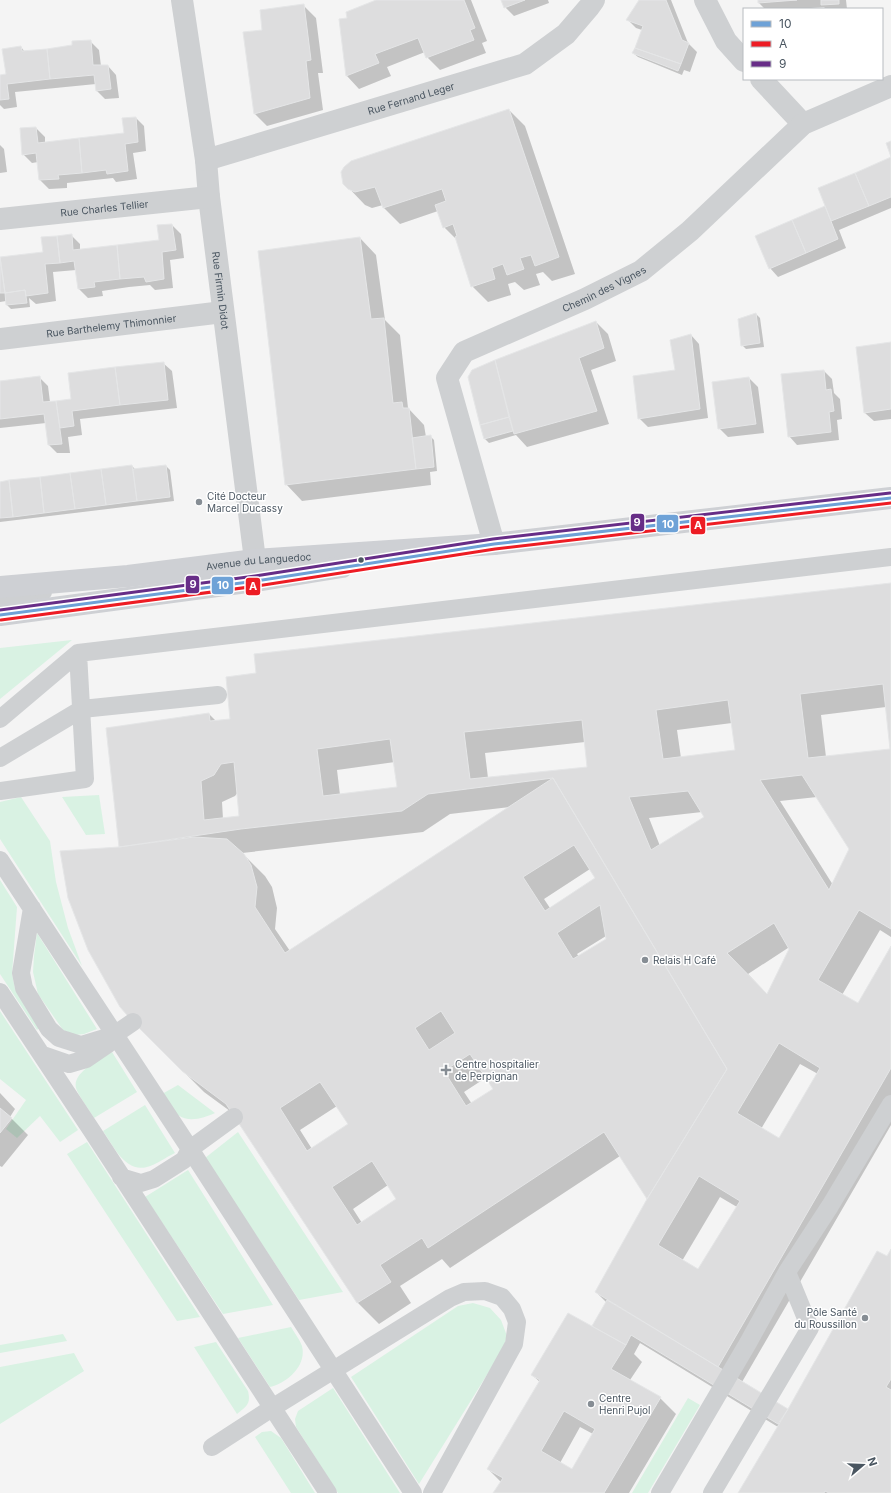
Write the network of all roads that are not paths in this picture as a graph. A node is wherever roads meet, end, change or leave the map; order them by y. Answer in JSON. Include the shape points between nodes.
{"nodes":[{"id":1,"x":182,"y":0,"type":"edge"},
{"id":2,"x":594,"y":0,"type":"edge"},
{"id":3,"x":705,"y":0,"type":"edge"},
{"id":4,"x":743,"y":60,"type":"edge"},
{"id":5,"x":762,"y":80,"type":"edge"},
{"id":6,"x":891,"y":86,"type":"edge"},
{"id":7,"x":803,"y":124,"type":"junction"},
{"id":8,"x":206,"y":160,"type":"junction"},
{"id":9,"x":209,"y":196,"type":"junction"},
{"id":10,"x":0,"y":219,"type":"edge"},
{"id":11,"x":223,"y":312,"type":"junction"},
{"id":12,"x":0,"y":339,"type":"edge"},
{"id":13,"x":891,"y":498,"type":"edge"},
{"id":14,"x":494,"y":544,"type":"junction"},
{"id":15,"x":891,"y":557,"type":"edge"},
{"id":16,"x":256,"y":570,"type":"junction"},
{"id":17,"x":128,"y":576,"type":"junction"},
{"id":18,"x":0,"y":587,"type":"edge"},
{"id":19,"x":0,"y":600,"type":"edge"},
{"id":20,"x":0,"y":615,"type":"edge"},
{"id":21,"x":78,"y":653,"type":"junction"},
{"id":22,"x":218,"y":695,"type":"dead end"},
{"id":23,"x":82,"y":709,"type":"junction"},
{"id":24,"x":0,"y":719,"type":"edge"},
{"id":25,"x":0,"y":758,"type":"edge"},
{"id":26,"x":0,"y":791,"type":"edge"},
{"id":27,"x":0,"y":860,"type":"edge"},
{"id":28,"x":32,"y":908,"type":"junction"},
{"id":29,"x":0,"y":992,"type":"edge"},
{"id":30,"x":133,"y":1022,"type":"dead end"},
{"id":31,"x":114,"y":1035,"type":"junction"},
{"id":32,"x":43,"y":1055,"type":"junction"},
{"id":33,"x":891,"y":1104,"type":"edge"},
{"id":34,"x":234,"y":1117,"type":"dead end"},
{"id":35,"x":190,"y":1149,"type":"junction"},
{"id":36,"x":121,"y":1177,"type":"junction"},
{"id":37,"x":787,"y":1272,"type":"junction"},
{"id":38,"x":332,"y":1370,"type":"junction"},
{"id":39,"x":272,"y":1408,"type":"junction"},
{"id":40,"x":212,"y":1447,"type":"dead end"},
{"id":41,"x":328,"y":1493,"type":"edge"},
{"id":42,"x":413,"y":1493,"type":"edge"},
{"id":43,"x":432,"y":1493,"type":"edge"},
{"id":44,"x":660,"y":1493,"type":"edge"},
{"id":45,"x":712,"y":1493,"type":"edge"}],
"edges":[{"from":1,"to":8,"type":"street","name":"Rue Firmin Didot"},
{"from":2,"to":8,"type":"street","name":"Rue Fernand Leger","via":[[566,34],[525,64]]},
{"from":3,"to":4,"type":"street","via":[[726,41]]},
{"from":5,"to":7,"type":"street"},
{"from":6,"to":7,"type":"street","name":"Chemin des Vignes"},
{"from":7,"to":14,"type":"street","name":"Chemin des Vignes","via":[[690,231],[641,271],[585,300],[464,352],[447,378]]},
{"from":8,"to":9,"type":"street","name":"Rue Firmin Didot"},
{"from":9,"to":10,"type":"street","name":"Rue Charles Tellier"},
{"from":9,"to":11,"type":"street","name":"Rue Firmin Didot"},
{"from":11,"to":12,"type":"street","name":"Rue Barthelemy Thimonnier"},
{"from":11,"to":16,"type":"street","name":"Rue Firmin Didot"},
{"from":13,"to":14,"type":"main road","name":"Avenue du Languedoc"},
{"from":14,"to":16,"type":"main road","name":"Avenue du Languedoc"},
{"from":15,"to":21,"type":"lane"},
{"from":16,"to":17,"type":"main road","name":"Avenue du Languedoc"},
{"from":16,"to":20,"type":"main road","name":"Avenue du Languedoc"},
{"from":17,"to":18,"type":"main road","name":"Avenue du Languedoc"},
{"from":17,"to":19,"type":"lane"},
{"from":21,"to":23,"type":"lane"},
{"from":21,"to":24,"type":"lane"},
{"from":22,"to":23,"type":"lane"},
{"from":23,"to":25,"type":"lane"},
{"from":23,"to":26,"type":"lane","via":[[85,779]]},
{"from":27,"to":28,"type":"lane"},
{"from":28,"to":31,"type":"lane"},
{"from":28,"to":31,"type":"lane","via":[[21,973],[24,988],[49,1029],[60,1038],[81,1045]]},
{"from":29,"to":32,"type":"lane"},
{"from":30,"to":31,"type":"lane"},
{"from":31,"to":32,"type":"lane","via":[[108,1044],[86,1059],[68,1064]]},
{"from":31,"to":35,"type":"lane"},
{"from":32,"to":36,"type":"lane"},
{"from":33,"to":37,"type":"lane"},
{"from":34,"to":35,"type":"lane"},
{"from":35,"to":36,"type":"lane","via":[[184,1160],[154,1179],[141,1183]]},
{"from":35,"to":38,"type":"lane"},
{"from":36,"to":39,"type":"lane"},
{"from":37,"to":44,"type":"lane"},
{"from":37,"to":45,"type":"lane","via":[[810,1328]]},
{"from":38,"to":39,"type":"lane"},
{"from":38,"to":42,"type":"lane"},
{"from":38,"to":43,"type":"lane","via":[[464,1292],[485,1291],[502,1297],[512,1309],[517,1322],[514,1344]]},
{"from":39,"to":40,"type":"lane"},
{"from":39,"to":41,"type":"lane"}]}
